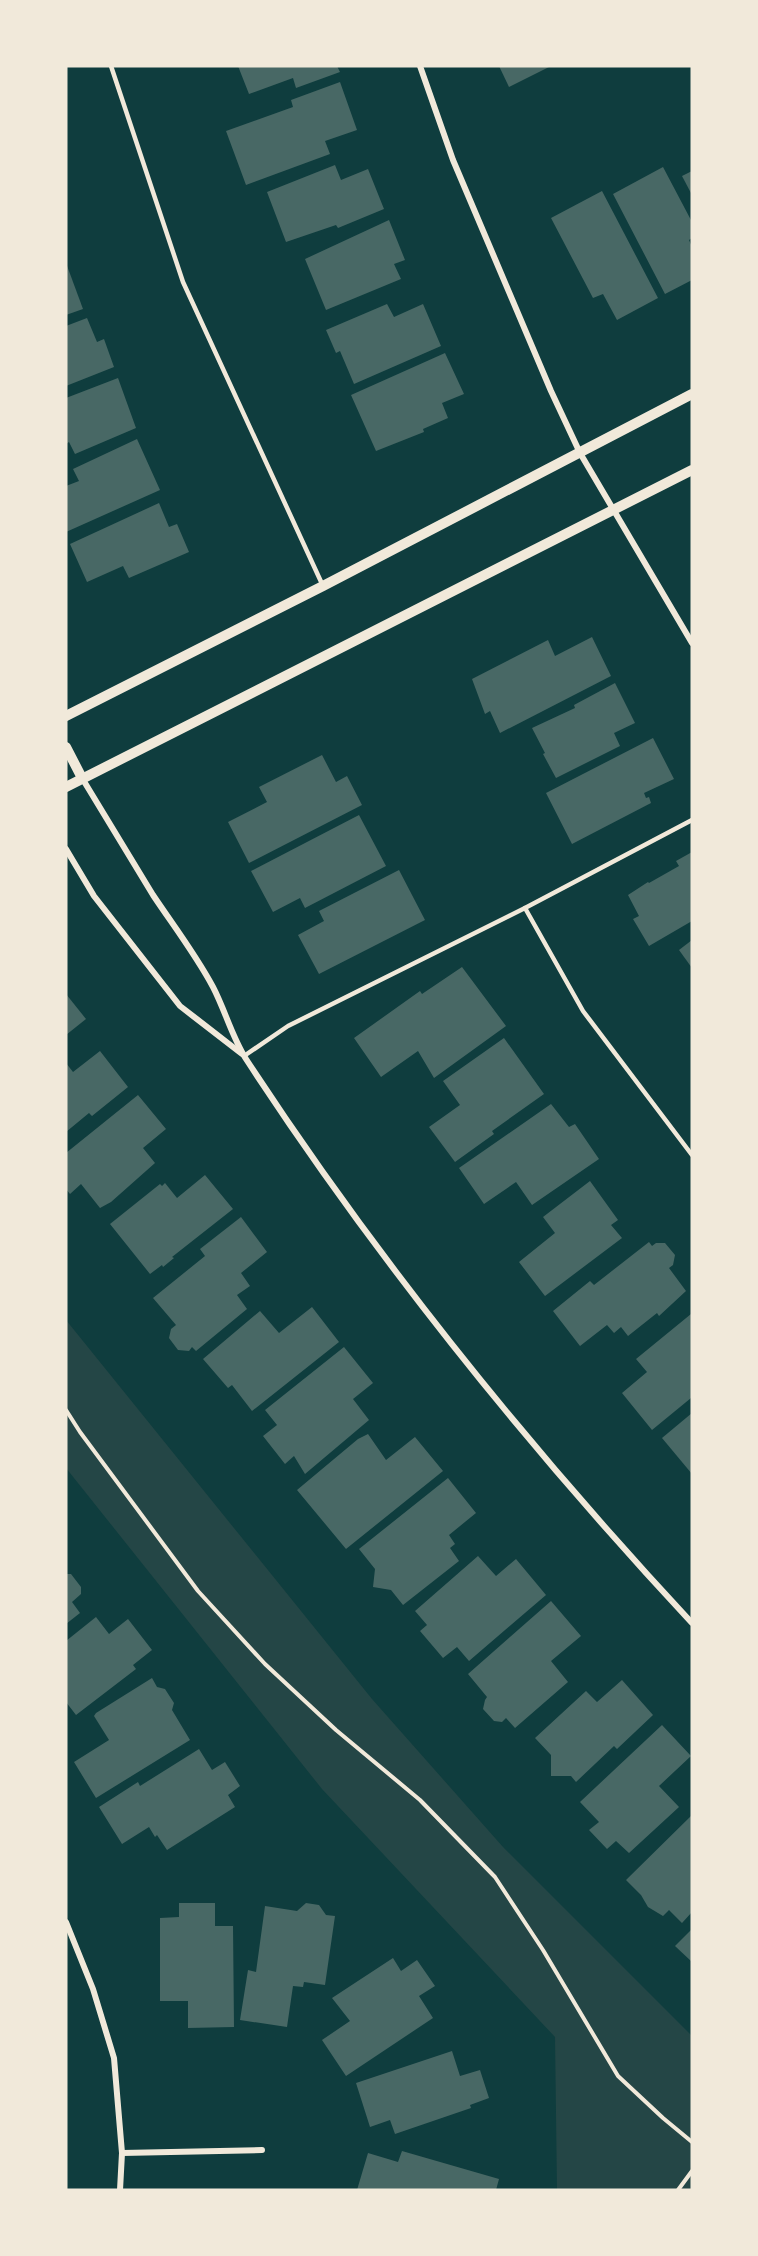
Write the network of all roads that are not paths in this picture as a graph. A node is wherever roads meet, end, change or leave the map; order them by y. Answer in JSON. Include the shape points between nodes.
{"nodes":[{"id":1,"x":111,"y":66,"type":"edge"},
{"id":2,"x":420,"y":66,"type":"edge"},
{"id":3,"x":692,"y":394,"type":"edge"},
{"id":4,"x":580,"y":453,"type":"junction"},
{"id":5,"x":692,"y":470,"type":"edge"},
{"id":6,"x":612,"y":511,"type":"junction"},
{"id":7,"x":323,"y":586,"type":"junction"},
{"id":8,"x":692,"y":643,"type":"edge"},
{"id":9,"x":66,"y":716,"type":"edge"},
{"id":10,"x":66,"y":747,"type":"edge"},
{"id":11,"x":82,"y":778,"type":"junction"},
{"id":12,"x":66,"y":787,"type":"edge"},
{"id":13,"x":692,"y":820,"type":"edge"},
{"id":14,"x":66,"y":849,"type":"edge"},
{"id":15,"x":525,"y":908,"type":"junction"},
{"id":16,"x":244,"y":1056,"type":"junction"},
{"id":17,"x":692,"y":1155,"type":"edge"},
{"id":18,"x":692,"y":1623,"type":"edge"},
{"id":19,"x":66,"y":1922,"type":"edge"},
{"id":20,"x":262,"y":2150,"type":"dead end"},
{"id":21,"x":122,"y":2153,"type":"junction"},
{"id":22,"x":120,"y":2190,"type":"edge"}],
"edges":[{"from":1,"to":7,"type":"lane","via":[[183,282]]},
{"from":2,"to":4,"type":"street","via":[[453,160]]},
{"from":3,"to":4,"type":"street"},
{"from":4,"to":6,"type":"street"},
{"from":4,"to":7,"type":"street"},
{"from":5,"to":6,"type":"street"},
{"from":6,"to":8,"type":"street"},
{"from":6,"to":11,"type":"street"},
{"from":7,"to":9,"type":"street"},
{"from":10,"to":11,"type":"street"},
{"from":11,"to":12,"type":"street"},
{"from":11,"to":16,"type":"street","via":[[213,986]]},
{"from":13,"to":15,"type":"lane"},
{"from":14,"to":16,"type":"street","via":[[94,896],[180,1006]]},
{"from":15,"to":16,"type":"lane","via":[[288,1026]]},
{"from":15,"to":17,"type":"lane","via":[[583,1011]]},
{"from":16,"to":18,"type":"street","via":[[441,1329],[536,1446]]},
{"from":19,"to":21,"type":"street","via":[[93,1989],[114,2058]]},
{"from":20,"to":21,"type":"street"},
{"from":21,"to":22,"type":"street"}]}
